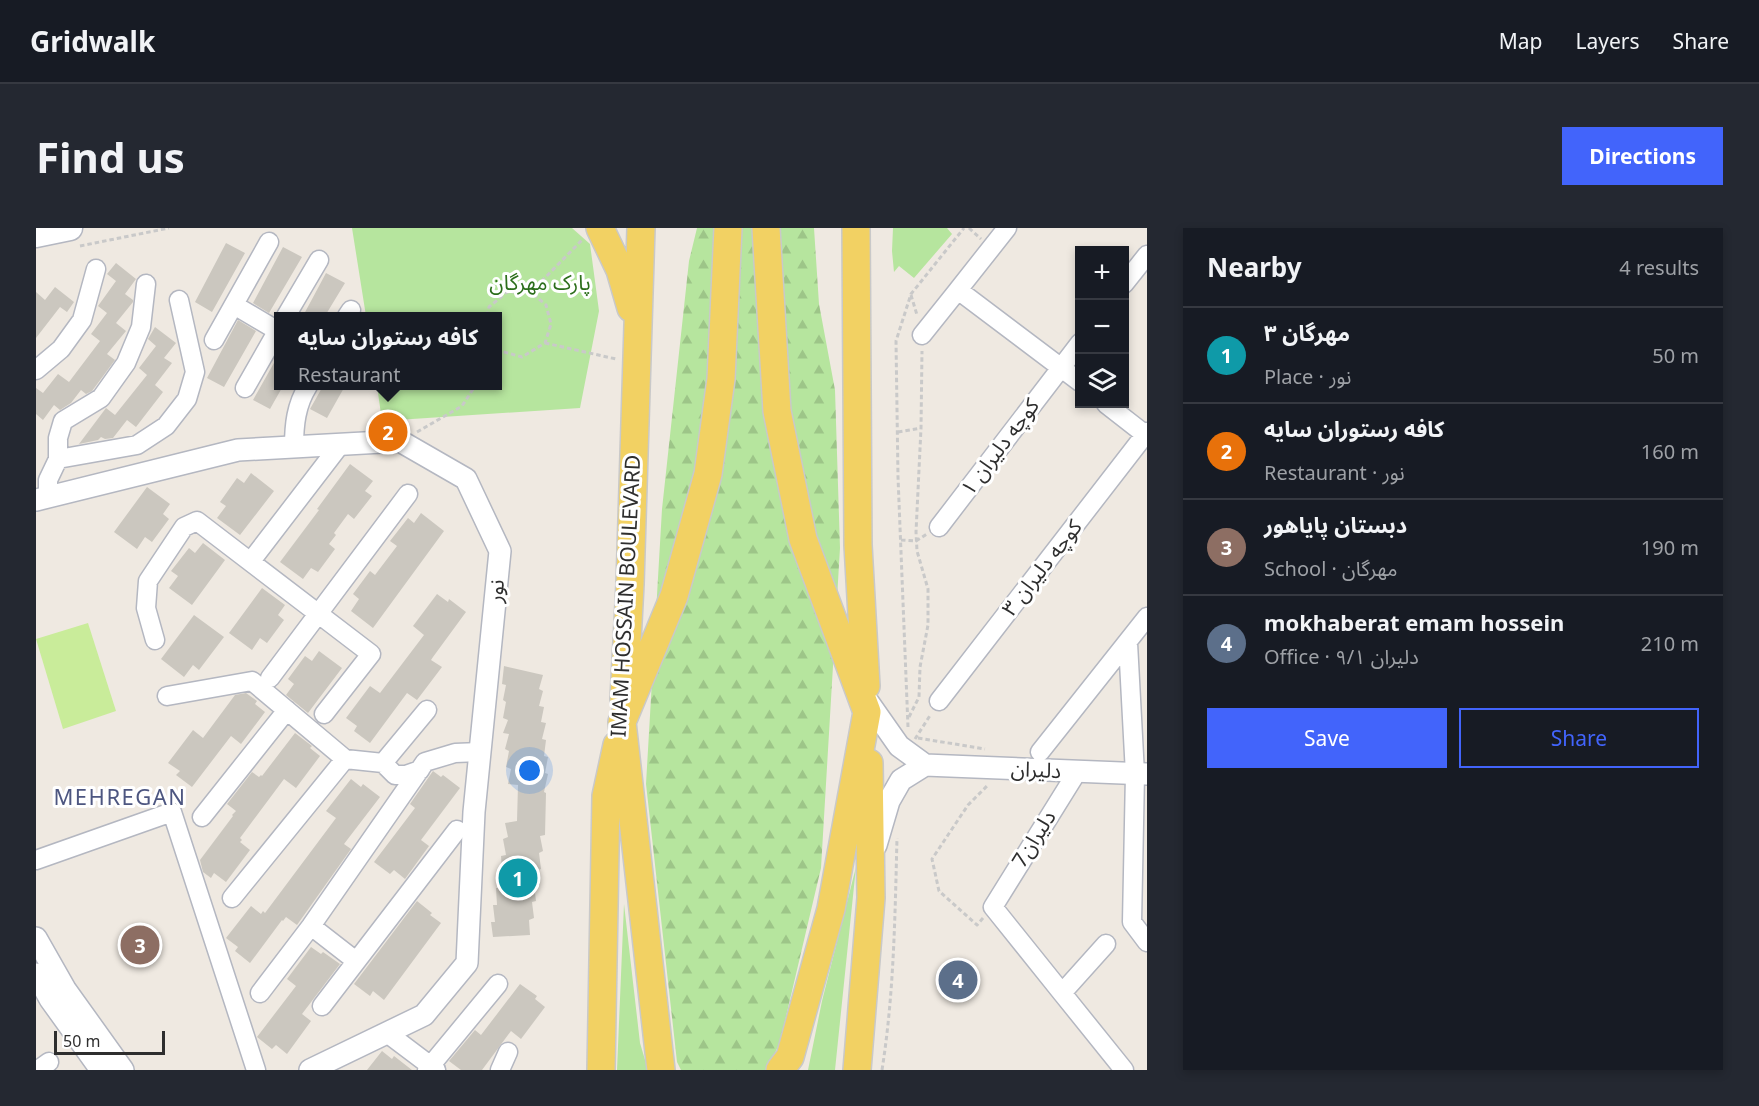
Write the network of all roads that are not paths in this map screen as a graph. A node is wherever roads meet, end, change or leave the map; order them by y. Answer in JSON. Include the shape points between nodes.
{"nodes":[{"id":1,"x":641,"y":228,"type":"edge"},
{"id":2,"x":728,"y":228,"type":"edge"},
{"id":3,"x":766,"y":228,"type":"edge"},
{"id":4,"x":1007,"y":228,"type":"edge"},
{"id":5,"x":857,"y":231,"type":"edge"},
{"id":6,"x":594,"y":232,"type":"edge"},
{"id":7,"x":36,"y":235,"type":"edge"},
{"id":8,"x":72,"y":237,"type":"edge"},
{"id":9,"x":269,"y":242,"type":"dead end"},
{"id":10,"x":1147,"y":255,"type":"edge"},
{"id":11,"x":319,"y":260,"type":"dead end"},
{"id":12,"x":96,"y":268,"type":"dead end"},
{"id":13,"x":1129,"y":279,"type":"edge"},
{"id":14,"x":146,"y":284,"type":"dead end"},
{"id":15,"x":958,"y":290,"type":"junction"},
{"id":16,"x":179,"y":300,"type":"dead end"},
{"id":17,"x":234,"y":305,"type":"junction"},
{"id":18,"x":288,"y":312,"type":"edge"},
{"id":19,"x":274,"y":328,"type":"edge"},
{"id":20,"x":638,"y":330,"type":"junction"},
{"id":21,"x":922,"y":335,"type":"road end"},
{"id":22,"x":274,"y":337,"type":"edge"},
{"id":23,"x":214,"y":340,"type":"dead end"},
{"id":24,"x":1075,"y":349,"type":"edge"},
{"id":25,"x":1061,"y":367,"type":"junction"},
{"id":26,"x":36,"y":370,"type":"edge"},
{"id":27,"x":1075,"y":378,"type":"edge"},
{"id":28,"x":245,"y":388,"type":"dead end"},
{"id":29,"x":305,"y":390,"type":"edge"},
{"id":30,"x":1111,"y":408,"type":"edge"},
{"id":31,"x":1146,"y":434,"type":"edge"},
{"id":32,"x":340,"y":445,"type":"junction"},
{"id":33,"x":294,"y":447,"type":"junction"},
{"id":34,"x":58,"y":459,"type":"junction"},
{"id":35,"x":408,"y":494,"type":"dead end"},
{"id":36,"x":42,"y":498,"type":"edge"},
{"id":37,"x":939,"y":527,"type":"road end"},
{"id":38,"x":251,"y":561,"type":"junction"},
{"id":39,"x":319,"y":614,"type":"junction"},
{"id":40,"x":1147,"y":617,"type":"edge"},
{"id":41,"x":155,"y":640,"type":"dead end"},
{"id":42,"x":1128,"y":643,"type":"junction"},
{"id":43,"x":270,"y":678,"type":"dead end"},
{"id":44,"x":167,"y":696,"type":"dead end"},
{"id":45,"x":939,"y":701,"type":"road end"},
{"id":46,"x":866,"y":706,"type":"junction"},
{"id":47,"x":287,"y":710,"type":"junction"},
{"id":48,"x":426,"y":710,"type":"dead end"},
{"id":49,"x":324,"y":714,"type":"dead end"},
{"id":50,"x":622,"y":722,"type":"junction"},
{"id":51,"x":480,"y":752,"type":"junction"},
{"id":52,"x":1040,"y":752,"type":"dead end"},
{"id":53,"x":345,"y":759,"type":"junction"},
{"id":54,"x":383,"y":764,"type":"junction"},
{"id":55,"x":925,"y":765,"type":"junction"},
{"id":56,"x":420,"y":770,"type":"junction"},
{"id":57,"x":1077,"y":772,"type":"junction"},
{"id":58,"x":1141,"y":774,"type":"edge"},
{"id":59,"x":202,"y":817,"type":"dead end"},
{"id":60,"x":457,"y":830,"type":"dead end"},
{"id":61,"x":36,"y":860,"type":"edge"},
{"id":62,"x":871,"y":863,"type":"junction"},
{"id":63,"x":232,"y":898,"type":"dead end"},
{"id":64,"x":311,"y":926,"type":"junction"},
{"id":65,"x":36,"y":938,"type":"edge"},
{"id":66,"x":1147,"y":942,"type":"edge"},
{"id":67,"x":1106,"y":944,"type":"dead end"},
{"id":68,"x":356,"y":961,"type":"junction"},
{"id":69,"x":36,"y":974,"type":"edge"},
{"id":70,"x":498,"y":984,"type":"dead end"},
{"id":71,"x":260,"y":993,"type":"dead end"},
{"id":72,"x":1062,"y":993,"type":"junction"},
{"id":73,"x":322,"y":1006,"type":"dead end"},
{"id":74,"x":387,"y":1033,"type":"junction"},
{"id":75,"x":507,"y":1052,"type":"dead end"},
{"id":76,"x":343,"y":1062,"type":"edge"},
{"id":77,"x":113,"y":1068,"type":"edge"},
{"id":78,"x":431,"y":1068,"type":"edge"},
{"id":79,"x":256,"y":1070,"type":"edge"},
{"id":80,"x":310,"y":1070,"type":"edge"},
{"id":81,"x":500,"y":1070,"type":"edge"},
{"id":82,"x":601,"y":1070,"type":"edge"},
{"id":83,"x":661,"y":1070,"type":"edge"},
{"id":84,"x":780,"y":1070,"type":"edge"},
{"id":85,"x":857,"y":1070,"type":"edge"},
{"id":86,"x":1124,"y":1070,"type":"edge"}],
"edges":[{"from":1,"to":20,"type":"main road","name":"IMAM HOSSAIN BOULEVARD"},
{"from":2,"to":50,"type":"main road","via":[[721,379],[708,474],[674,596]]},
{"from":3,"to":46,"type":"main road","via":[[777,411],[803,539]]},
{"from":4,"to":15,"type":"street"},
{"from":5,"to":46,"type":"main road","via":[[858,545]]},
{"from":6,"to":20,"type":"main road","via":[[620,270]]},
{"from":7,"to":8,"type":"main road"},
{"from":9,"to":17,"type":"street"},
{"from":10,"to":13,"type":"street"},
{"from":11,"to":18,"type":"street"},
{"from":12,"to":26,"type":"street","via":[[82,320],[61,349]]},
{"from":14,"to":34,"type":"street","via":[[141,327],[126,363],[101,399],[63,421]]},
{"from":15,"to":21,"type":"street"},
{"from":15,"to":25,"type":"street"},
{"from":16,"to":34,"type":"street","via":[[195,372],[187,399],[166,426],[137,445]]},
{"from":17,"to":19,"type":"street"},
{"from":17,"to":23,"type":"street"},
{"from":20,"to":50,"type":"main road","name":"IMAM HOSSAIN BOULEVARD"},
{"from":22,"to":28,"type":"street"},
{"from":24,"to":25,"type":"street","name":"کوچه دلیران ۱"},
{"from":25,"to":27,"type":"street"},
{"from":25,"to":37,"type":"street","name":"کوچه دلیران ۱"},
{"from":29,"to":33,"type":"street","via":[[294,421]]},
{"from":30,"to":31,"type":"street"},
{"from":31,"to":45,"type":"street","name":"کوچه دلیران ۳"},
{"from":32,"to":33,"type":"street"},
{"from":32,"to":38,"type":"street"},
{"from":32,"to":51,"type":"street","name":"نور","via":[[400,441],[466,478],[500,551]]},
{"from":33,"to":36,"type":"street","via":[[238,450]]},
{"from":34,"to":36,"type":"street"},
{"from":35,"to":39,"type":"street"},
{"from":38,"to":39,"type":"street"},
{"from":38,"to":41,"type":"street","via":[[197,521],[184,527],[148,581],[146,608]]},
{"from":39,"to":43,"type":"street"},
{"from":39,"to":49,"type":"street","via":[[371,654]]},
{"from":40,"to":42,"type":"street"},
{"from":42,"to":52,"type":"street"},
{"from":42,"to":58,"type":"street"},
{"from":44,"to":47,"type":"street","via":[[252,681]]},
{"from":46,"to":55,"type":"street","via":[[899,746],[911,745]]},
{"from":46,"to":62,"type":"main road"},
{"from":46,"to":84,"type":"main road","via":[[831,909],[790,1057]]},
{"from":47,"to":53,"type":"street"},
{"from":47,"to":59,"type":"street"},
{"from":48,"to":54,"type":"street"},
{"from":50,"to":82,"type":"main road","name":"IMAM HOSSAIN BOULEVARD","via":[[606,796]]},
{"from":50,"to":83,"type":"main road"},
{"from":51,"to":56,"type":"street","via":[[455,753],[425,762]]},
{"from":51,"to":74,"type":"street","name":"نور","via":[[467,963],[424,1015]]},
{"from":53,"to":54,"type":"street"},
{"from":53,"to":63,"type":"street"},
{"from":54,"to":56,"type":"street","via":[[395,775]]},
{"from":55,"to":57,"type":"street","name":"دلیران"},
{"from":55,"to":62,"type":"street","via":[[901,780],[888,801]]},
{"from":56,"to":64,"type":"street"},
{"from":57,"to":58,"type":"street","name":"دلیران"},
{"from":57,"to":72,"type":"street","name":"دلیران7","via":[[993,907]]},
{"from":58,"to":66,"type":"street","via":[[1132,922]]},
{"from":60,"to":68,"type":"street"},
{"from":61,"to":79,"type":"street","via":[[172,812]]},
{"from":62,"to":85,"type":"main road"},
{"from":64,"to":68,"type":"street"},
{"from":64,"to":71,"type":"street"},
{"from":65,"to":77,"type":"street"},
{"from":67,"to":72,"type":"street"},
{"from":68,"to":73,"type":"street"},
{"from":69,"to":77,"type":"street","via":[[50,999]]},
{"from":70,"to":78,"type":"street"},
{"from":72,"to":86,"type":"street"},
{"from":74,"to":76,"type":"street","name":"نور"},
{"from":74,"to":78,"type":"street"},
{"from":75,"to":81,"type":"street"},
{"from":76,"to":80,"type":"street","name":"نور"}]}
